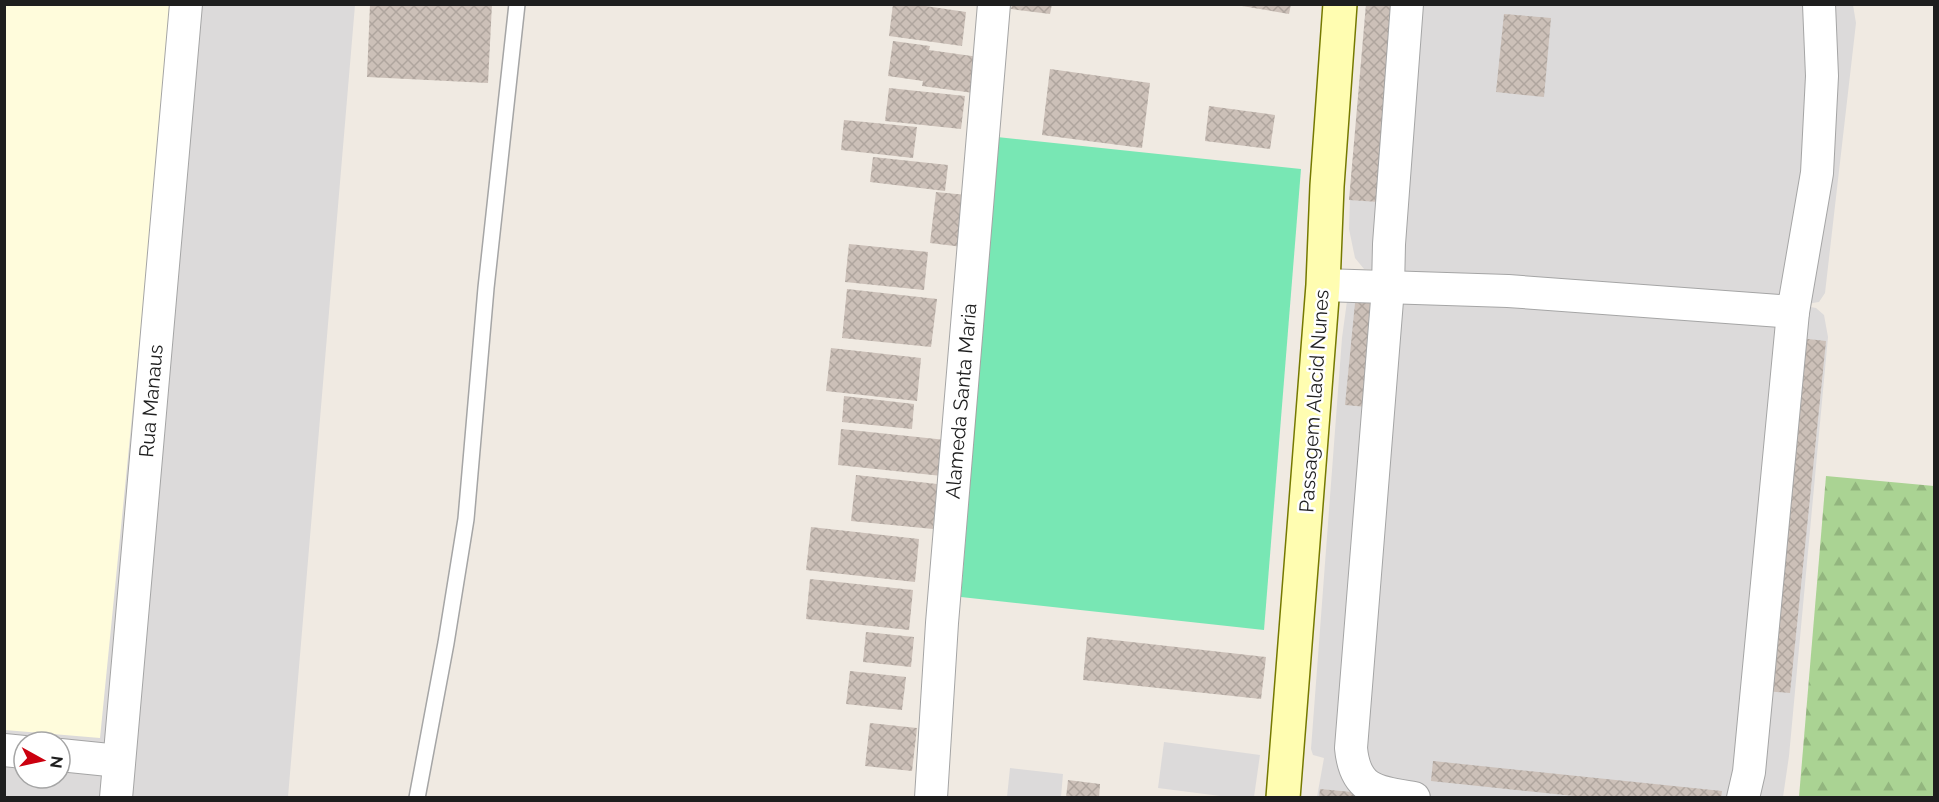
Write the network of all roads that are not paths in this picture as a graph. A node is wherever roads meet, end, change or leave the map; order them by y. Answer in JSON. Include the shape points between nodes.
{"nodes":[{"id":1,"x":186,"y":4,"type":"edge"},
{"id":2,"x":517,"y":4,"type":"edge"},
{"id":3,"x":994,"y":4,"type":"edge"},
{"id":4,"x":1340,"y":4,"type":"edge"},
{"id":5,"x":1407,"y":4,"type":"edge"},
{"id":6,"x":1819,"y":4,"type":"edge"},
{"id":7,"x":1323,"y":285,"type":"junction"},
{"id":8,"x":1388,"y":288,"type":"junction"},
{"id":9,"x":1793,"y":312,"type":"junction"},
{"id":10,"x":72,"y":756,"type":"edge"},
{"id":11,"x":119,"y":761,"type":"junction"},
{"id":12,"x":116,"y":798,"type":"edge"},
{"id":13,"x":417,"y":798,"type":"edge"},
{"id":14,"x":931,"y":798,"type":"edge"},
{"id":15,"x":1283,"y":798,"type":"edge"},
{"id":16,"x":1414,"y":798,"type":"edge"},
{"id":17,"x":1743,"y":798,"type":"edge"}],
"edges":[{"from":1,"to":11,"type":"street","name":"Rua Manaus"},
{"from":2,"to":13,"type":"lane","via":[[466,519]]},
{"from":3,"to":14,"type":"street","name":"Alameda Santa Maria"},
{"from":4,"to":7,"type":"main road","name":"Passagem Alacid Nunes"},
{"from":5,"to":8,"type":"street"},
{"from":6,"to":9,"type":"street","via":[[1822,75],[1817,173]]},
{"from":7,"to":8,"type":"street"},
{"from":7,"to":15,"type":"main road","name":"Passagem Alacid Nunes"},
{"from":8,"to":9,"type":"street","via":[[1508,291]]},
{"from":8,"to":16,"type":"street","via":[[1351,748],[1354,770],[1363,782],[1376,790]]},
{"from":9,"to":17,"type":"street","via":[[1749,772]]},
{"from":10,"to":11,"type":"street"},
{"from":11,"to":12,"type":"street","name":"Rua Manaus"}]}
